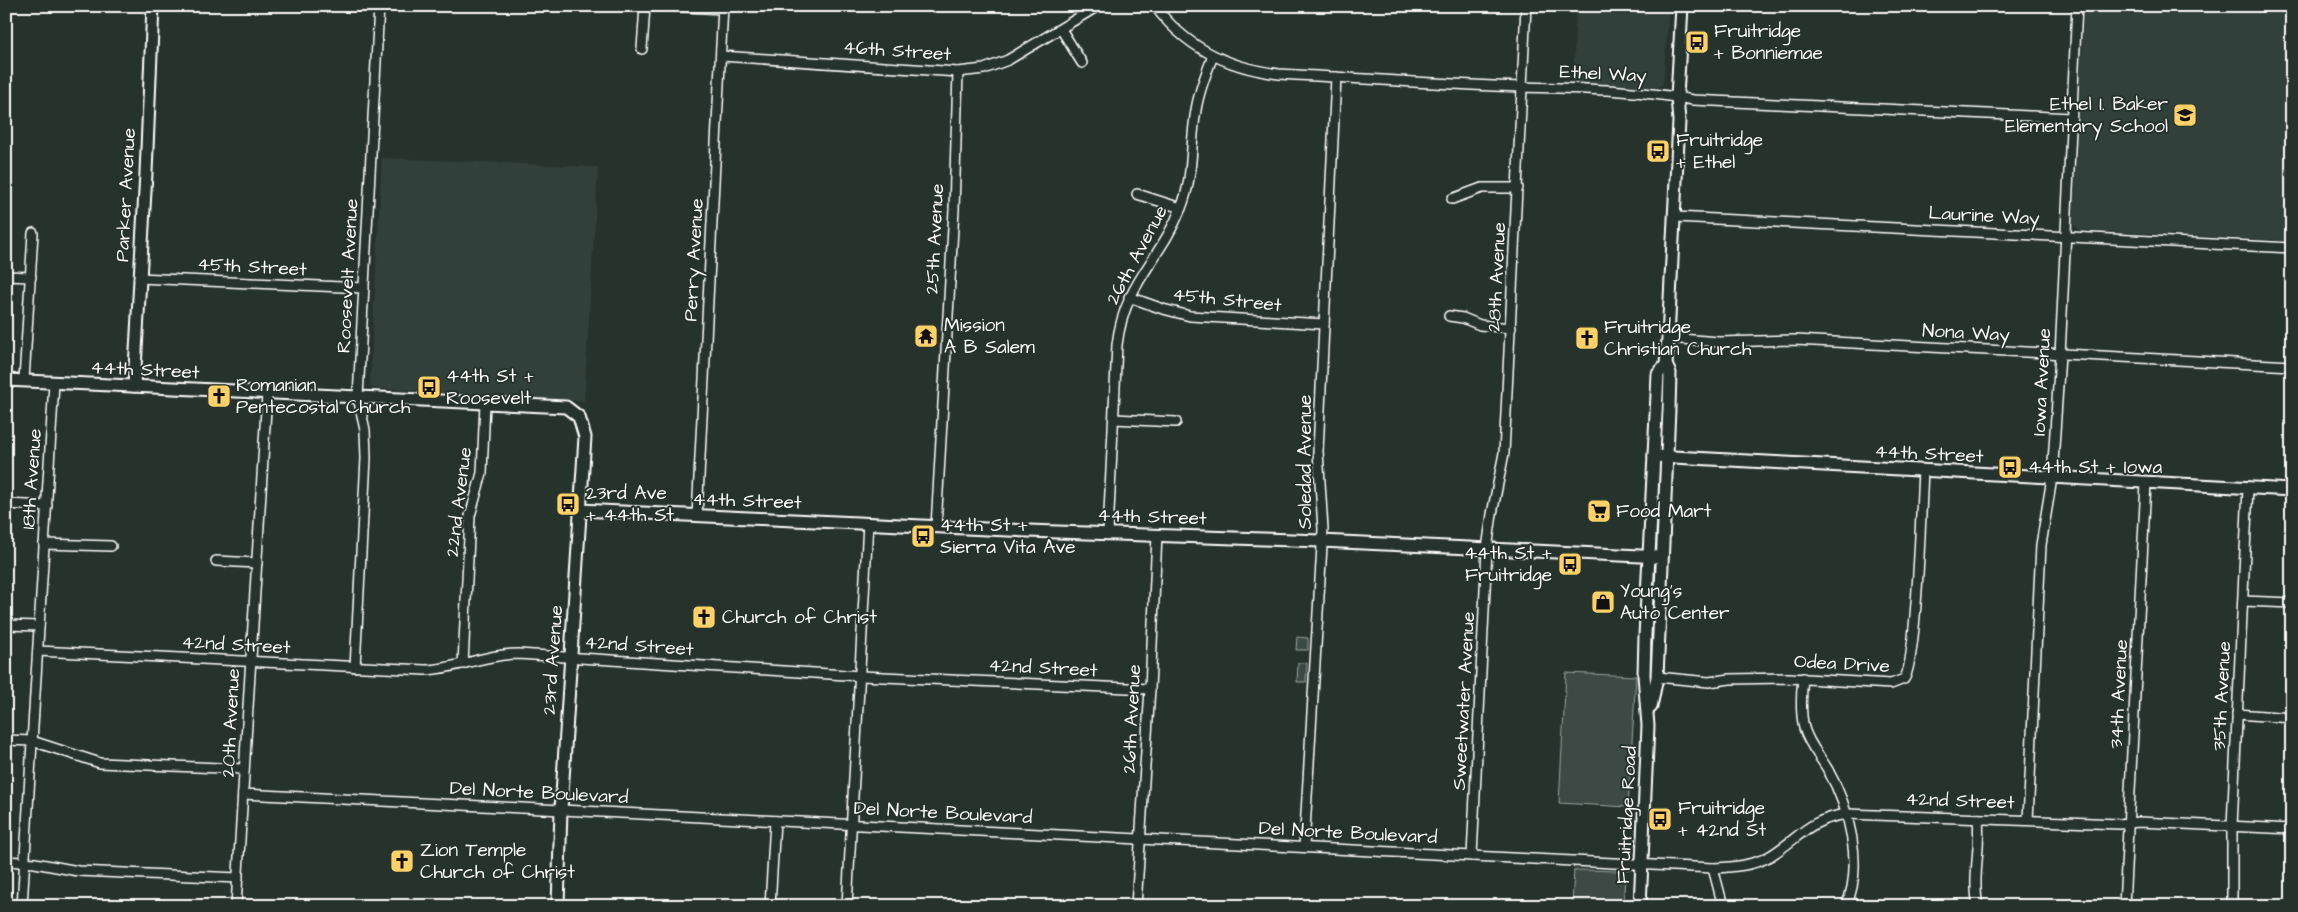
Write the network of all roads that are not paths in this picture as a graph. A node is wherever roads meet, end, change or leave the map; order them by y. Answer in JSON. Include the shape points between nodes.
{"nodes":[{"id":1,"x":153,"y":6,"type":"edge"},
{"id":2,"x":379,"y":6,"type":"edge"},
{"id":3,"x":645,"y":6,"type":"edge"},
{"id":4,"x":668,"y":6,"type":"edge"},
{"id":5,"x":1098,"y":6,"type":"edge"},
{"id":6,"x":1154,"y":6,"type":"edge"},
{"id":7,"x":1526,"y":6,"type":"edge"},
{"id":8,"x":1682,"y":6,"type":"edge"},
{"id":9,"x":2076,"y":6,"type":"edge"},
{"id":10,"x":723,"y":8,"type":"edge"},
{"id":11,"x":1061,"y":29,"type":"junction"},
{"id":12,"x":642,"y":49,"type":"dead end"},
{"id":13,"x":721,"y":56,"type":"junction"},
{"id":14,"x":1213,"y":56,"type":"junction"},
{"id":15,"x":1082,"y":63,"type":"dead end"},
{"id":16,"x":958,"y":72,"type":"junction"},
{"id":17,"x":1336,"y":77,"type":"junction"},
{"id":18,"x":1522,"y":87,"type":"junction"},
{"id":19,"x":1677,"y":97,"type":"junction"},
{"id":20,"x":2071,"y":118,"type":"junction"},
{"id":21,"x":1518,"y":188,"type":"junction"},
{"id":22,"x":1137,"y":194,"type":"dead end"},
{"id":23,"x":1452,"y":199,"type":"dead end"},
{"id":24,"x":1181,"y":208,"type":"junction"},
{"id":25,"x":1675,"y":217,"type":"junction"},
{"id":26,"x":33,"y":233,"type":"dead end"},
{"id":27,"x":2066,"y":237,"type":"junction"},
{"id":28,"x":2292,"y":248,"type":"edge"},
{"id":29,"x":6,"y":276,"type":"edge"},
{"id":30,"x":31,"y":277,"type":"junction"},
{"id":31,"x":140,"y":278,"type":"junction"},
{"id":32,"x":364,"y":288,"type":"junction"},
{"id":33,"x":1129,"y":297,"type":"junction"},
{"id":34,"x":1449,"y":316,"type":"dead end"},
{"id":35,"x":1324,"y":324,"type":"junction"},
{"id":36,"x":1511,"y":328,"type":"junction"},
{"id":37,"x":1668,"y":338,"type":"junction"},
{"id":38,"x":2060,"y":355,"type":"junction"},
{"id":39,"x":1666,"y":365,"type":"junction"},
{"id":40,"x":2292,"y":366,"type":"edge"},
{"id":41,"x":6,"y":380,"type":"edge"},
{"id":42,"x":24,"y":380,"type":"junction"},
{"id":43,"x":54,"y":383,"type":"junction"},
{"id":44,"x":134,"y":386,"type":"junction"},
{"id":45,"x":267,"y":393,"type":"junction"},
{"id":46,"x":358,"y":397,"type":"junction"},
{"id":47,"x":485,"y":403,"type":"junction"},
{"id":48,"x":579,"y":417,"type":"joint"},
{"id":49,"x":1114,"y":419,"type":"junction"},
{"id":50,"x":1176,"y":422,"type":"dead end"},
{"id":51,"x":1654,"y":456,"type":"junction"},
{"id":52,"x":1667,"y":457,"type":"junction"},
{"id":53,"x":1923,"y":470,"type":"junction"},
{"id":54,"x":2052,"y":478,"type":"junction"},
{"id":55,"x":2146,"y":483,"type":"junction"},
{"id":56,"x":2248,"y":488,"type":"junction"},
{"id":57,"x":2292,"y":490,"type":"edge"},
{"id":58,"x":6,"y":504,"type":"edge"},
{"id":59,"x":46,"y":506,"type":"junction"},
{"id":60,"x":580,"y":510,"type":"junction"},
{"id":61,"x":697,"y":516,"type":"junction"},
{"id":62,"x":868,"y":523,"type":"junction"},
{"id":63,"x":936,"y":527,"type":"junction"},
{"id":64,"x":1108,"y":533,"type":"junction"},
{"id":65,"x":1157,"y":534,"type":"junction"},
{"id":66,"x":1321,"y":541,"type":"junction"},
{"id":67,"x":44,"y":544,"type":"junction"},
{"id":68,"x":111,"y":546,"type":"dead end"},
{"id":69,"x":1487,"y":548,"type":"junction"},
{"id":70,"x":1649,"y":557,"type":"junction"},
{"id":71,"x":1662,"y":557,"type":"junction"},
{"id":72,"x":216,"y":561,"type":"dead end"},
{"id":73,"x":257,"y":563,"type":"junction"},
{"id":74,"x":2243,"y":601,"type":"junction"},
{"id":75,"x":2292,"y":603,"type":"edge"},
{"id":76,"x":6,"y":625,"type":"edge"},
{"id":77,"x":39,"y":626,"type":"junction"},
{"id":78,"x":38,"y":650,"type":"junction"},
{"id":79,"x":571,"y":658,"type":"junction"},
{"id":80,"x":251,"y":662,"type":"junction"},
{"id":81,"x":463,"y":664,"type":"junction"},
{"id":82,"x":355,"y":667,"type":"junction"},
{"id":83,"x":861,"y":676,"type":"junction"},
{"id":84,"x":1656,"y":677,"type":"junction"},
{"id":85,"x":1803,"y":678,"type":"junction"},
{"id":86,"x":1150,"y":689,"type":"junction"},
{"id":87,"x":2237,"y":714,"type":"junction"},
{"id":88,"x":2292,"y":718,"type":"edge"},
{"id":89,"x":1648,"y":726,"type":"junction"},
{"id":90,"x":6,"y":740,"type":"edge"},
{"id":91,"x":32,"y":741,"type":"junction"},
{"id":92,"x":244,"y":769,"type":"junction"},
{"id":93,"x":243,"y":794,"type":"junction"},
{"id":94,"x":561,"y":810,"type":"junction"},
{"id":95,"x":1847,"y":814,"type":"junction"},
{"id":96,"x":1978,"y":819,"type":"junction"},
{"id":97,"x":2028,"y":820,"type":"junction"},
{"id":98,"x":775,"y":821,"type":"junction"},
{"id":99,"x":2129,"y":823,"type":"junction"},
{"id":100,"x":852,"y":824,"type":"junction"},
{"id":101,"x":2232,"y":826,"type":"junction"},
{"id":102,"x":2292,"y":829,"type":"edge"},
{"id":103,"x":1141,"y":840,"type":"junction"},
{"id":104,"x":1304,"y":847,"type":"junction"},
{"id":105,"x":1472,"y":856,"type":"junction"},
{"id":106,"x":6,"y":861,"type":"edge"},
{"id":107,"x":24,"y":862,"type":"junction"},
{"id":108,"x":1642,"y":864,"type":"junction"},
{"id":109,"x":1713,"y":868,"type":"junction"},
{"id":110,"x":238,"y":878,"type":"junction"},
{"id":111,"x":22,"y":906,"type":"edge"},
{"id":112,"x":236,"y":906,"type":"edge"},
{"id":113,"x":558,"y":906,"type":"edge"},
{"id":114,"x":770,"y":906,"type":"edge"},
{"id":115,"x":847,"y":906,"type":"edge"},
{"id":116,"x":1136,"y":906,"type":"edge"},
{"id":117,"x":1640,"y":906,"type":"edge"},
{"id":118,"x":1723,"y":906,"type":"edge"},
{"id":119,"x":1846,"y":906,"type":"edge"},
{"id":120,"x":1978,"y":906,"type":"edge"},
{"id":121,"x":2124,"y":906,"type":"edge"},
{"id":122,"x":2232,"y":906,"type":"edge"}],
"edges":[{"from":1,"to":31,"type":"street","name":"Parker Avenue"},
{"from":2,"to":32,"type":"street","name":"Roosevelt Avenue"},
{"from":3,"to":12,"type":"street"},
{"from":4,"to":10,"type":"street"},
{"from":5,"to":11,"type":"street","name":"46th Street"},
{"from":6,"to":14,"type":"street","name":"Ethel Way","via":[[1175,30]]},
{"from":7,"to":18,"type":"street","name":"28th Avenue"},
{"from":8,"to":19,"type":"street","name":"Fruitridge Road"},
{"from":9,"to":20,"type":"street","name":"Iowa Avenue"},
{"from":10,"to":13,"type":"street","name":"Perry Avenue"},
{"from":11,"to":15,"type":"street"},
{"from":11,"to":16,"type":"street","name":"46th Street","via":[[1008,60],[984,69]]},
{"from":13,"to":16,"type":"street","name":"46th Street"},
{"from":13,"to":61,"type":"street","name":"Perry Avenue"},
{"from":14,"to":17,"type":"street","name":"Ethel Way","via":[[1261,72]]},
{"from":14,"to":24,"type":"street","name":"26th Avenue","via":[[1196,109],[1190,176]]},
{"from":16,"to":63,"type":"street","name":"25th Avenue","via":[[954,210]]},
{"from":17,"to":18,"type":"street","name":"Ethel Way"},
{"from":17,"to":35,"type":"street","name":"Soledad Avenue"},
{"from":18,"to":19,"type":"street","name":"Ethel Way","via":[[1649,92]]},
{"from":18,"to":21,"type":"street","name":"28th Avenue"},
{"from":19,"to":20,"type":"street","name":"Ethel Way"},
{"from":19,"to":25,"type":"street","name":"Fruitridge Road"},
{"from":20,"to":27,"type":"street","name":"Iowa Avenue"},
{"from":21,"to":23,"type":"street","via":[[1482,188]]},
{"from":21,"to":36,"type":"street","name":"28th Avenue"},
{"from":22,"to":24,"type":"street"},
{"from":24,"to":33,"type":"street","name":"26th Avenue"},
{"from":25,"to":27,"type":"street","name":"Laurine Way"},
{"from":25,"to":37,"type":"street","name":"Fruitridge Road"},
{"from":26,"to":30,"type":"street"},
{"from":27,"to":28,"type":"street","name":"Laurine Way"},
{"from":27,"to":38,"type":"street","name":"Iowa Avenue"},
{"from":29,"to":30,"type":"street"},
{"from":30,"to":42,"type":"street"},
{"from":31,"to":32,"type":"street","name":"45th Street"},
{"from":31,"to":44,"type":"street","name":"Parker Avenue"},
{"from":32,"to":46,"type":"street","name":"Roosevelt Avenue"},
{"from":33,"to":35,"type":"street","name":"45th Street","via":[[1190,316]]},
{"from":33,"to":49,"type":"street","name":"26th Avenue","via":[[1118,333]]},
{"from":34,"to":36,"type":"street","via":[[1480,325]]},
{"from":35,"to":66,"type":"street","name":"Soledad Avenue","via":[[1317,466],[1323,529]]},
{"from":36,"to":69,"type":"street","name":"28th Avenue","via":[[1504,453]]},
{"from":37,"to":38,"type":"street","name":"Nona Way","via":[[1719,342],[1795,340]]},
{"from":37,"to":39,"type":"street","name":"Fruitridge Road"},
{"from":38,"to":40,"type":"street","name":"Nona Way"},
{"from":38,"to":54,"type":"street","name":"Iowa Avenue"},
{"from":39,"to":51,"type":"street","name":"Fruitridge Road","via":[[1658,374]]},
{"from":39,"to":52,"type":"street","name":"Fruitridge Road","via":[[1670,373]]},
{"from":41,"to":42,"type":"street","name":"44th Street"},
{"from":42,"to":43,"type":"street","name":"44th Street"},
{"from":43,"to":44,"type":"street","name":"44th Street"},
{"from":43,"to":59,"type":"street","name":"18th Avenue"},
{"from":44,"to":45,"type":"street","name":"44th Street"},
{"from":45,"to":46,"type":"street","name":"44th Street"},
{"from":45,"to":73,"type":"street","name":"20th Avenue"},
{"from":46,"to":47,"type":"street","name":"44th Street"},
{"from":46,"to":82,"type":"street","name":"Roosevelt Avenue","via":[[365,430],[366,458]]},
{"from":47,"to":48,"type":"street","name":"44th Street","via":[[566,407]]},
{"from":47,"to":81,"type":"street","name":"22nd Avenue","via":[[482,473],[470,516]]},
{"from":48,"to":60,"type":"street","name":"23rd Avenue","via":[[585,437]]},
{"from":49,"to":50,"type":"street"},
{"from":49,"to":64,"type":"street","name":"26th Avenue"},
{"from":51,"to":52,"type":"street","name":"44th Street"},
{"from":51,"to":70,"type":"street","name":"Fruitridge Road"},
{"from":52,"to":53,"type":"street","name":"44th Street"},
{"from":52,"to":71,"type":"street","name":"Fruitridge Road"},
{"from":53,"to":54,"type":"street","name":"44th Street"},
{"from":53,"to":85,"type":"street","name":"Odea Drive","via":[[1914,620],[1907,676],[1891,684]]},
{"from":54,"to":55,"type":"street","name":"44th Street"},
{"from":54,"to":97,"type":"street","name":"Iowa Avenue","via":[[2041,545]]},
{"from":55,"to":56,"type":"street","name":"44th Street"},
{"from":55,"to":99,"type":"street","name":"34th Avenue"},
{"from":56,"to":57,"type":"street","name":"44th Street"},
{"from":56,"to":74,"type":"street","name":"35th Avenue"},
{"from":58,"to":59,"type":"street"},
{"from":59,"to":67,"type":"street","name":"18th Avenue"},
{"from":60,"to":61,"type":"street","name":"44th Street"},
{"from":60,"to":79,"type":"street","name":"23rd Avenue"},
{"from":61,"to":62,"type":"street","name":"44th Street"},
{"from":62,"to":63,"type":"street","name":"44th Street"},
{"from":62,"to":83,"type":"street"},
{"from":63,"to":64,"type":"street","name":"44th Street"},
{"from":64,"to":65,"type":"street","name":"44th Street"},
{"from":65,"to":66,"type":"street","name":"44th Street"},
{"from":65,"to":86,"type":"street","name":"26th Avenue"},
{"from":66,"to":69,"type":"street","name":"44th Street"},
{"from":66,"to":104,"type":"street","name":"Soledad Avenue"},
{"from":67,"to":68,"type":"street"},
{"from":67,"to":77,"type":"street","name":"18th Avenue"},
{"from":69,"to":70,"type":"street","name":"44th Street"},
{"from":69,"to":105,"type":"street","name":"Sweetwater Avenue"},
{"from":70,"to":71,"type":"street","name":"44th Street"},
{"from":70,"to":89,"type":"street","name":"Fruitridge Road","via":[[1644,675]]},
{"from":71,"to":84,"type":"street","name":"Fruitridge Road"},
{"from":72,"to":73,"type":"street"},
{"from":73,"to":80,"type":"street","name":"20th Avenue"},
{"from":74,"to":75,"type":"street"},
{"from":74,"to":87,"type":"street","name":"35th Avenue"},
{"from":76,"to":77,"type":"street"},
{"from":77,"to":78,"type":"street","name":"18th Avenue"},
{"from":78,"to":80,"type":"street","name":"42nd Street"},
{"from":78,"to":91,"type":"street","name":"18th Avenue"},
{"from":79,"to":81,"type":"street","name":"42nd Street","via":[[508,654]]},
{"from":79,"to":83,"type":"street","name":"42nd Street"},
{"from":79,"to":94,"type":"street","name":"23rd Avenue"},
{"from":80,"to":82,"type":"street","name":"42nd Street"},
{"from":80,"to":92,"type":"street","name":"20th Avenue"},
{"from":81,"to":82,"type":"street","name":"42nd Street","via":[[425,670]]},
{"from":83,"to":86,"type":"street","name":"42nd Street"},
{"from":83,"to":100,"type":"street"},
{"from":84,"to":85,"type":"street","name":"Odea Drive","via":[[1710,682]]},
{"from":84,"to":89,"type":"street","name":"Fruitridge Road"},
{"from":85,"to":95,"type":"street","via":[[1801,710],[1804,729],[1829,772]]},
{"from":86,"to":103,"type":"street","name":"26th Avenue"},
{"from":87,"to":88,"type":"street"},
{"from":87,"to":101,"type":"street","name":"35th Avenue"},
{"from":89,"to":108,"type":"street","name":"Fruitridge Road"},
{"from":90,"to":91,"type":"street"},
{"from":91,"to":92,"type":"street","via":[[100,763]]},
{"from":91,"to":107,"type":"street","name":"18th Avenue"},
{"from":92,"to":93,"type":"street","name":"20th Avenue"},
{"from":93,"to":94,"type":"street","name":"Del Norte Boulevard"},
{"from":93,"to":110,"type":"street","name":"20th Avenue"},
{"from":94,"to":98,"type":"street","name":"Del Norte Boulevard"},
{"from":94,"to":113,"type":"street","name":"23rd Avenue"},
{"from":95,"to":96,"type":"street","name":"42nd Street"},
{"from":95,"to":109,"type":"street","name":"42nd Street","via":[[1811,825],[1768,857],[1747,865]]},
{"from":95,"to":119,"type":"street","via":[[1854,872]]},
{"from":96,"to":97,"type":"street","name":"42nd Street"},
{"from":96,"to":120,"type":"street"},
{"from":97,"to":99,"type":"street","name":"42nd Street"},
{"from":98,"to":100,"type":"street","name":"Del Norte Boulevard"},
{"from":98,"to":114,"type":"street"},
{"from":99,"to":101,"type":"street","name":"42nd Street"},
{"from":99,"to":121,"type":"street","name":"34th Avenue"},
{"from":100,"to":103,"type":"street","name":"Del Norte Boulevard"},
{"from":100,"to":115,"type":"street"},
{"from":101,"to":102,"type":"street","name":"42nd Street"},
{"from":101,"to":122,"type":"street","name":"35th Avenue"},
{"from":103,"to":104,"type":"street","name":"Del Norte Boulevard"},
{"from":103,"to":116,"type":"street","name":"26th Avenue"},
{"from":104,"to":105,"type":"street","name":"Del Norte Boulevard"},
{"from":105,"to":108,"type":"street","name":"Del Norte Boulevard"},
{"from":106,"to":107,"type":"street"},
{"from":107,"to":110,"type":"street","via":[[78,871]]},
{"from":107,"to":111,"type":"street","name":"18th Avenue"},
{"from":108,"to":109,"type":"street","name":"42nd Street"},
{"from":108,"to":117,"type":"street","name":"Fruitridge Road"},
{"from":109,"to":118,"type":"street"},
{"from":110,"to":112,"type":"street","name":"20th Avenue"}]}
